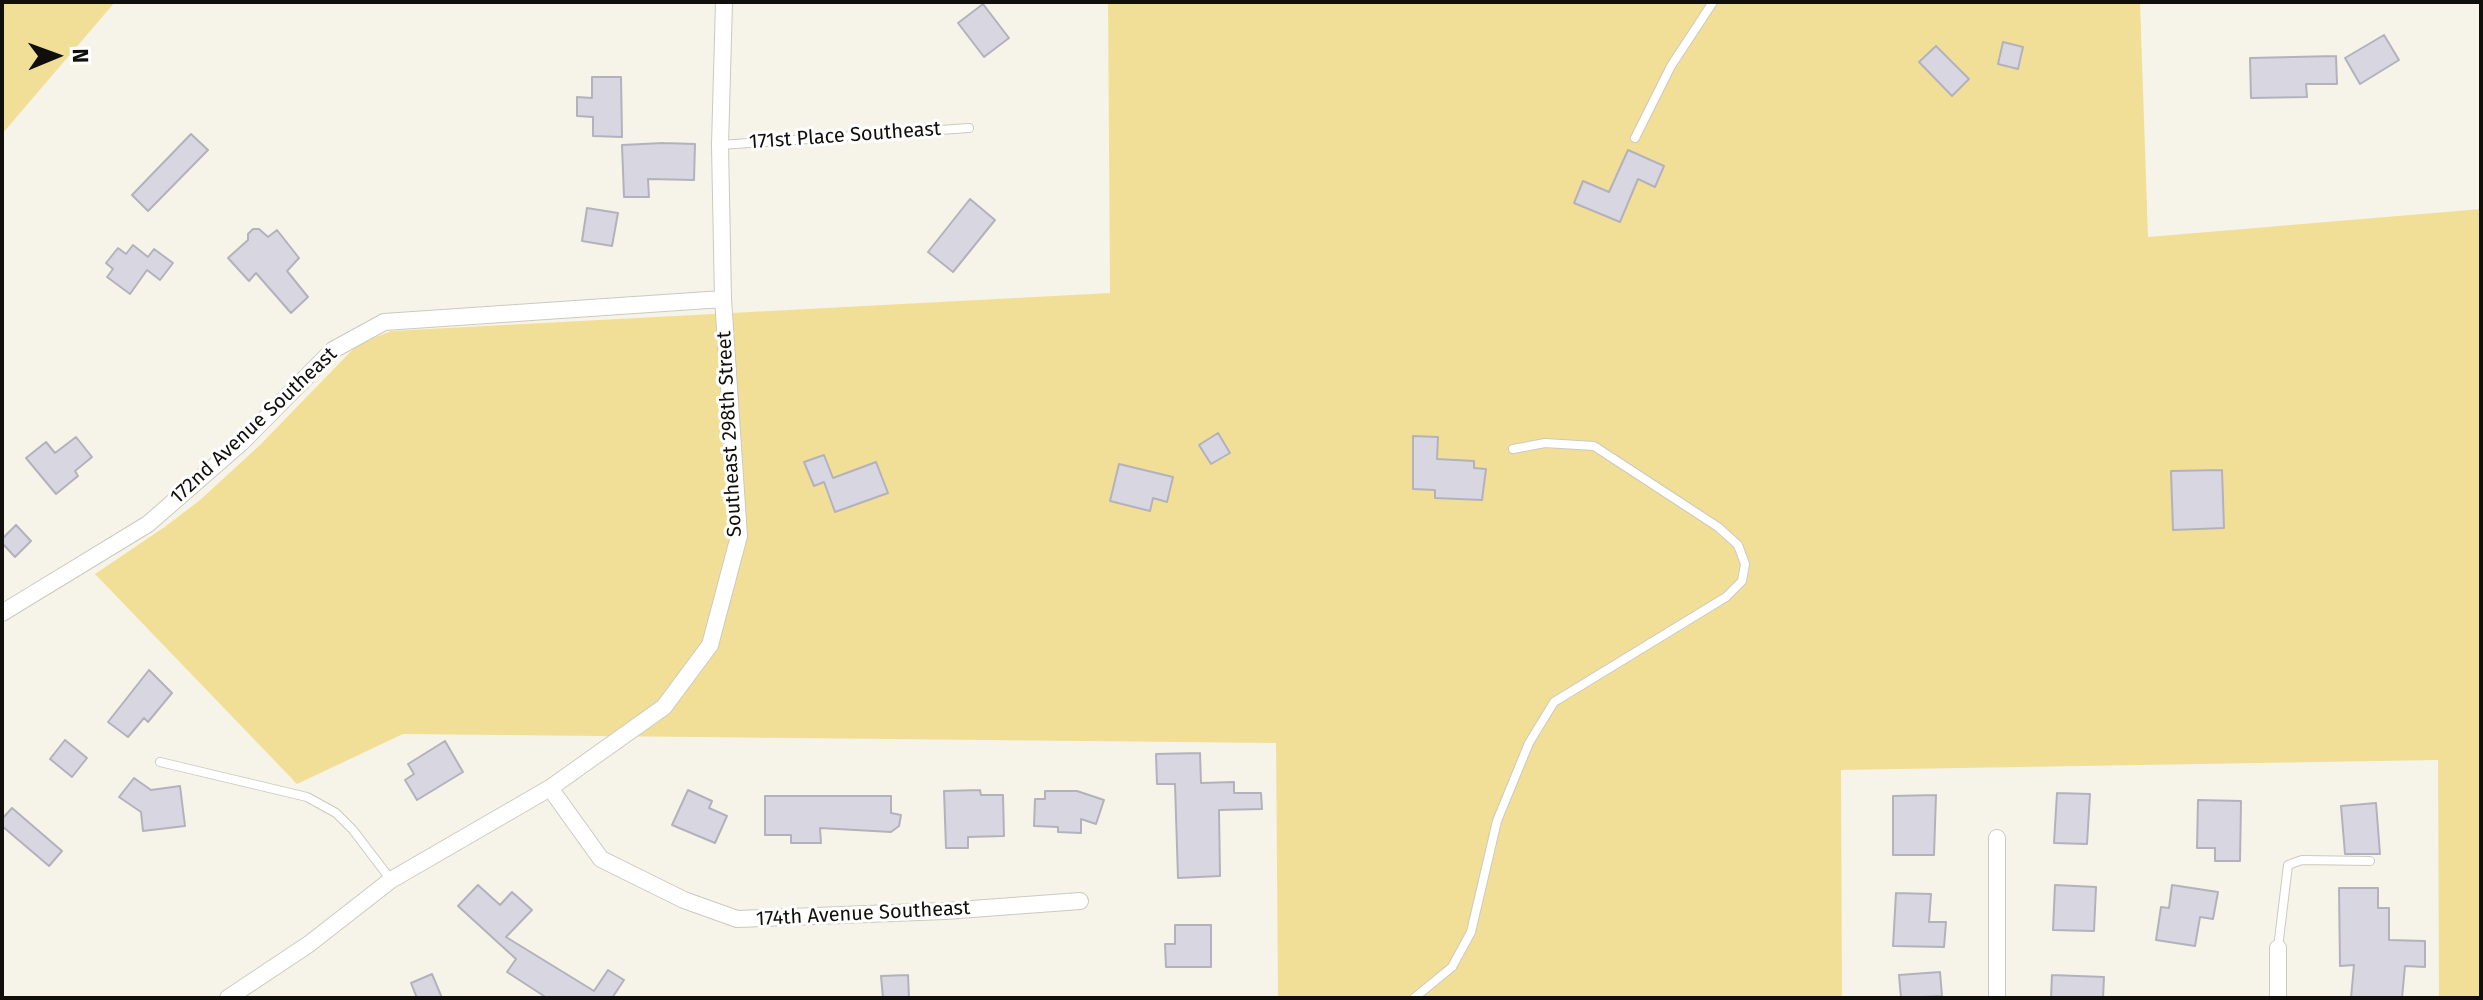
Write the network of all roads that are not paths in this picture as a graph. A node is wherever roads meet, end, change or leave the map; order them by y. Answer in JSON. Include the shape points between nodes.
{"nodes":[{"id":1,"x":724,"y":2,"type":"edge"},
{"id":2,"x":1713,"y":2,"type":"edge"},
{"id":3,"x":969,"y":128,"type":"dead end"},
{"id":4,"x":1635,"y":138,"type":"dead end"},
{"id":5,"x":720,"y":145,"type":"junction"},
{"id":6,"x":723,"y":299,"type":"junction"},
{"id":7,"x":1513,"y":449,"type":"dead end"},
{"id":8,"x":2,"y":613,"type":"edge"},
{"id":9,"x":160,"y":762,"type":"dead end"},
{"id":10,"x":550,"y":788,"type":"junction"},
{"id":11,"x":1997,"y":838,"type":"dead end"},
{"id":12,"x":2370,"y":861,"type":"dead end"},
{"id":13,"x":391,"y":880,"type":"junction"},
{"id":14,"x":1080,"y":901,"type":"dead end"},
{"id":15,"x":2278,"y":948,"type":"joint"},
{"id":16,"x":228,"y":998,"type":"edge"},
{"id":17,"x":1414,"y":998,"type":"edge"},
{"id":18,"x":1997,"y":998,"type":"edge"},
{"id":19,"x":2278,"y":998,"type":"edge"}],
"edges":[{"from":1,"to":5,"type":"street","name":"Southeast 298th Street"},
{"from":2,"to":4,"type":"lane","via":[[1671,66]]},
{"from":3,"to":5,"type":"lane","name":"171st Place Southeast"},
{"from":5,"to":6,"type":"street","name":"Southeast 298th Street"},
{"from":6,"to":8,"type":"street","name":"172nd Avenue Southeast","via":[[384,322],[333,350],[241,443],[148,524]]},
{"from":6,"to":10,"type":"street","name":"Southeast 298th Street","via":[[739,536],[710,645],[664,707]]},
{"from":7,"to":17,"type":"lane","via":[[1545,443],[1594,446],[1738,545],[1745,564],[1742,581],[1726,597],[1554,702],[1529,743],[1497,821],[1471,932],[1452,967]]},
{"from":9,"to":13,"type":"lane","via":[[307,797],[336,813]]},
{"from":10,"to":13,"type":"street","name":"Southeast 298th Street"},
{"from":10,"to":14,"type":"street","name":"174th Avenue Southeast","via":[[601,859],[684,900],[737,919]]},
{"from":11,"to":18,"type":"street"},
{"from":12,"to":15,"type":"lane","via":[[2302,860],[2288,865]]},
{"from":13,"to":16,"type":"street","name":"Southeast 298th Street"},
{"from":15,"to":19,"type":"street"}]}
